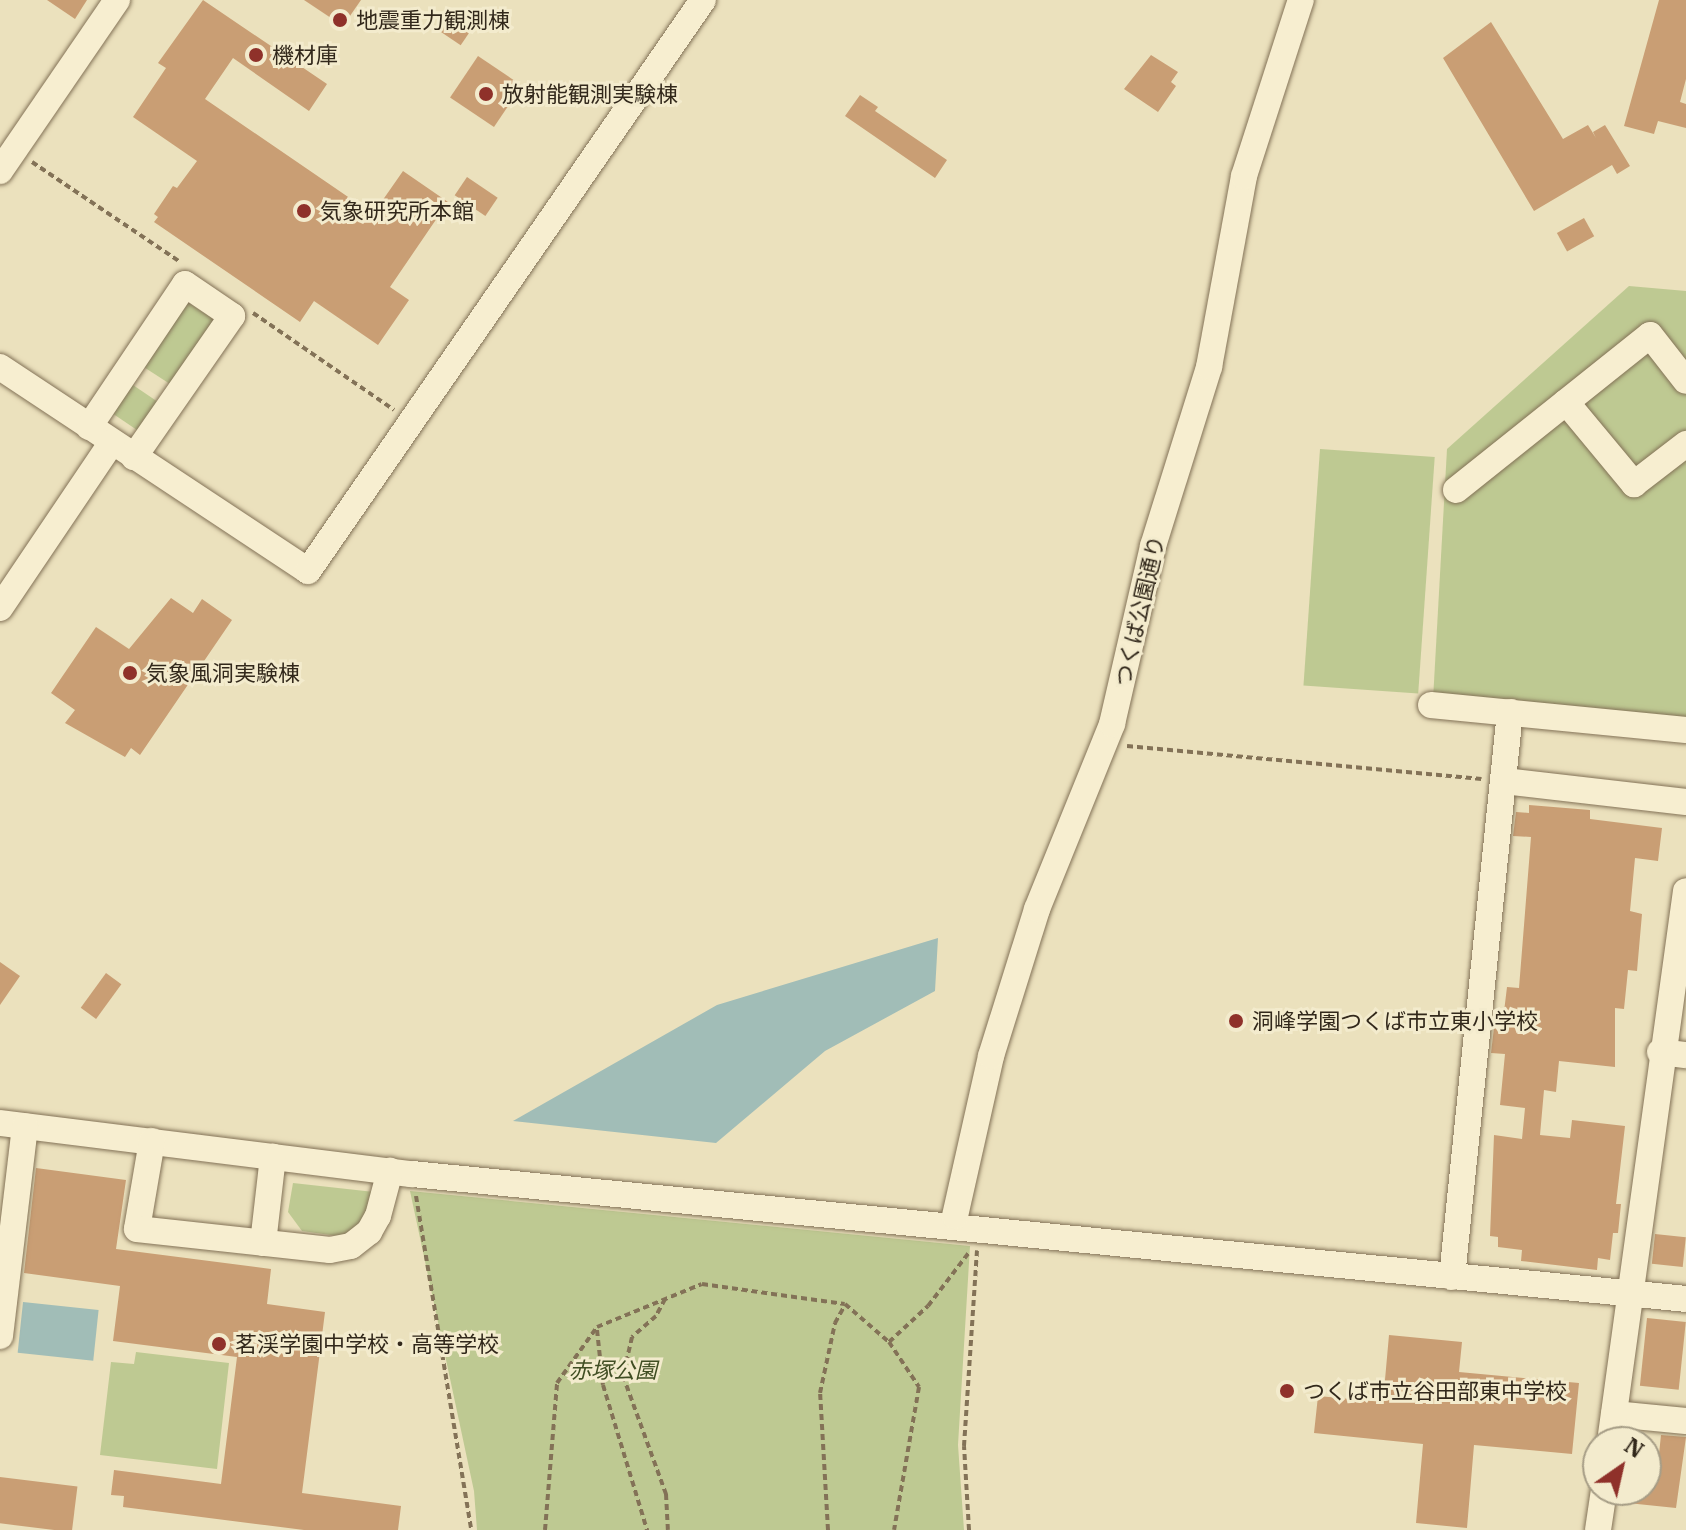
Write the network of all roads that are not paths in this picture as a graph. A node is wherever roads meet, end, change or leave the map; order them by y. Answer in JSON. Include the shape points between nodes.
{"nodes":[{"id":1,"x":117,"y":0,"type":"edge"},
{"id":2,"x":703,"y":0,"type":"edge"},
{"id":3,"x":1301,"y":0,"type":"edge"},
{"id":4,"x":7,"y":160,"type":"edge"},
{"id":5,"x":0,"y":367,"type":"edge"},
{"id":6,"x":1686,"y":381,"type":"edge"},
{"id":7,"x":1566,"y":402,"type":"junction"},
{"id":8,"x":89,"y":427,"type":"junction"},
{"id":9,"x":112,"y":442,"type":"junction"},
{"id":10,"x":1686,"y":444,"type":"edge"},
{"id":11,"x":134,"y":457,"type":"junction"},
{"id":12,"x":1456,"y":490,"type":"dead end"},
{"id":13,"x":0,"y":608,"type":"edge"},
{"id":14,"x":1431,"y":705,"type":"dead end"},
{"id":15,"x":1510,"y":712,"type":"junction"},
{"id":16,"x":1686,"y":730,"type":"edge"},
{"id":17,"x":1504,"y":781,"type":"junction"},
{"id":18,"x":1686,"y":802,"type":"edge"},
{"id":19,"x":1686,"y":891,"type":"edge"},
{"id":20,"x":1673,"y":1054,"type":"edge"},
{"id":21,"x":12,"y":1124,"type":"edge"},
{"id":22,"x":152,"y":1141,"type":"junction"},
{"id":23,"x":273,"y":1157,"type":"junction"},
{"id":24,"x":390,"y":1171,"type":"junction"},
{"id":25,"x":955,"y":1216,"type":"dead end"},
{"id":26,"x":263,"y":1243,"type":"junction"},
{"id":27,"x":1452,"y":1277,"type":"junction"},
{"id":28,"x":1631,"y":1294,"type":"junction"},
{"id":29,"x":1686,"y":1299,"type":"edge"},
{"id":30,"x":0,"y":1336,"type":"edge"},
{"id":31,"x":1614,"y":1414,"type":"junction"},
{"id":32,"x":1686,"y":1421,"type":"edge"},
{"id":33,"x":1612,"y":1426,"type":"edge"},
{"id":34,"x":1602,"y":1506,"type":"edge"},
{"id":35,"x":1598,"y":1530,"type":"edge"}],
"edges":[{"from":1,"to":4,"type":"street"},
{"from":2,"to":11,"type":"street","via":[[308,571]]},
{"from":3,"to":25,"type":"street","name":"つくば公園通り","via":[[1244,176],[1209,367],[1153,546],[1112,724],[1037,909],[991,1056]]},
{"from":5,"to":8,"type":"street"},
{"from":6,"to":7,"type":"street","via":[[1650,335]]},
{"from":7,"to":10,"type":"street","via":[[1634,484]]},
{"from":7,"to":12,"type":"street"},
{"from":8,"to":9,"type":"street"},
{"from":8,"to":11,"type":"street","via":[[185,284],[232,316]]},
{"from":9,"to":11,"type":"street"},
{"from":9,"to":13,"type":"street"},
{"from":14,"to":15,"type":"street"},
{"from":15,"to":16,"type":"street"},
{"from":15,"to":17,"type":"street"},
{"from":17,"to":18,"type":"street"},
{"from":17,"to":27,"type":"street"},
{"from":19,"to":20,"type":"street"},
{"from":20,"to":28,"type":"street"},
{"from":21,"to":22,"type":"street"},
{"from":21,"to":30,"type":"street"},
{"from":22,"to":23,"type":"street"},
{"from":22,"to":26,"type":"street","via":[[137,1229]]},
{"from":23,"to":24,"type":"street"},
{"from":23,"to":26,"type":"street"},
{"from":24,"to":26,"type":"street","via":[[378,1216],[369,1232],[351,1246],[330,1250]]},
{"from":24,"to":27,"type":"street"},
{"from":27,"to":28,"type":"street"},
{"from":28,"to":29,"type":"street"},
{"from":28,"to":31,"type":"street"},
{"from":31,"to":32,"type":"street"},
{"from":31,"to":33,"type":"street"},
{"from":34,"to":35,"type":"street"}]}
